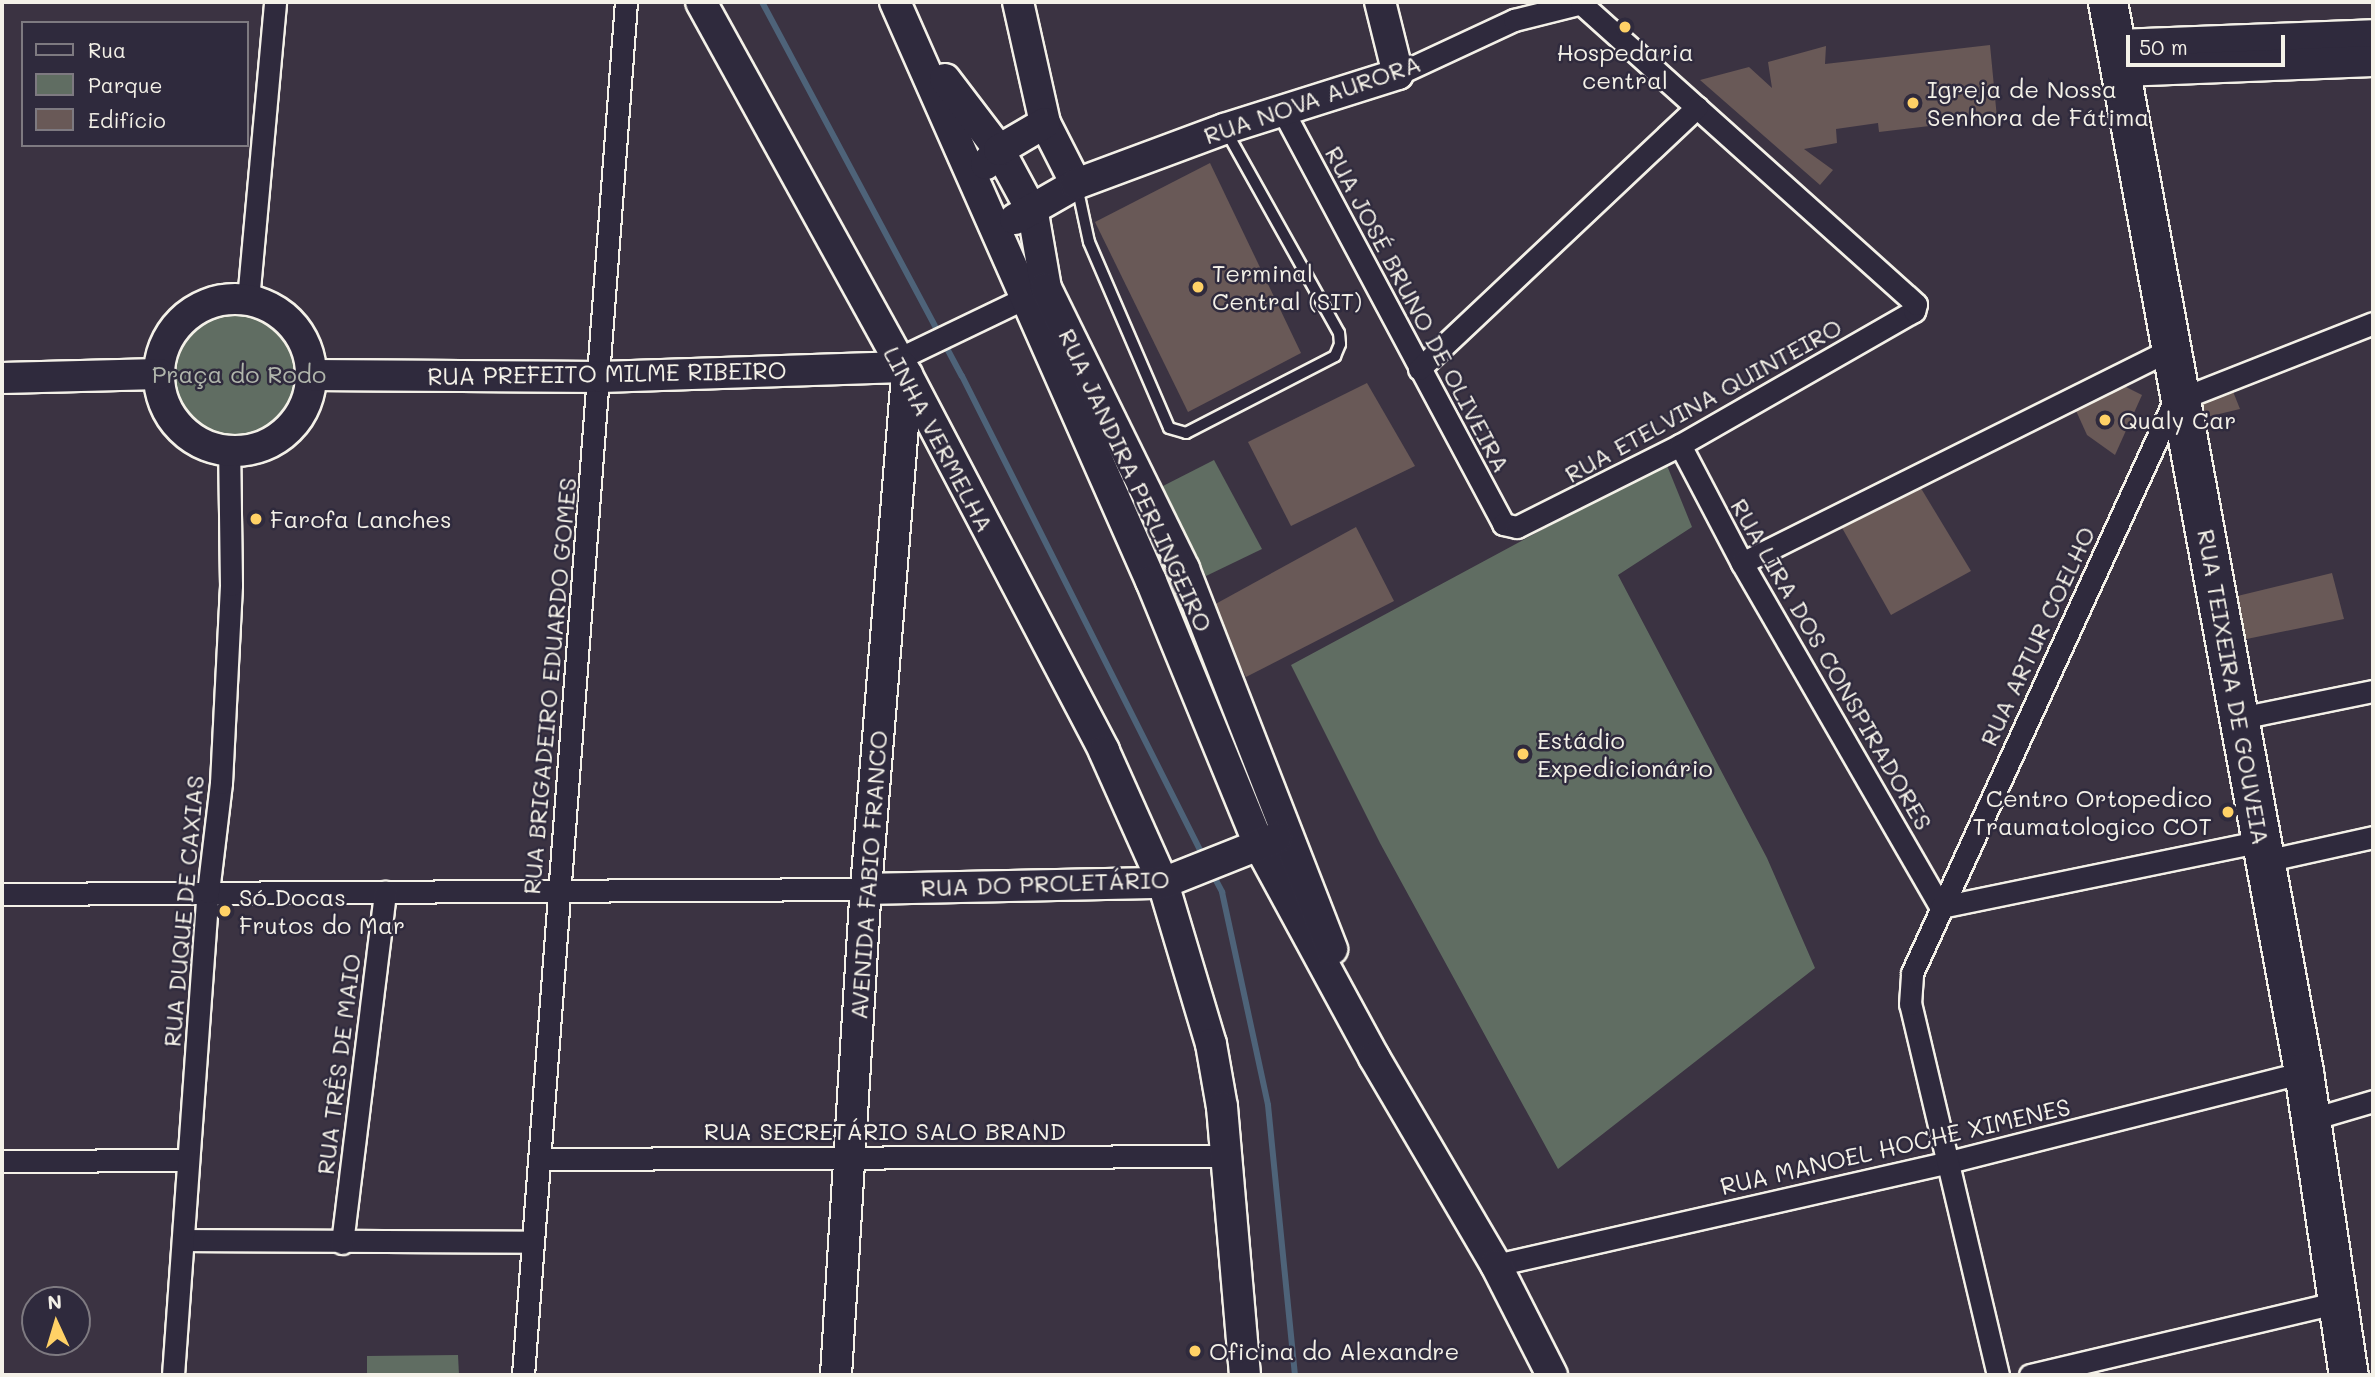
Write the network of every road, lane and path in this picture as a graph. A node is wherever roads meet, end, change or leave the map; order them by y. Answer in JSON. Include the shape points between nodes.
{"nodes":[{"id":1,"x":275,"y":2,"type":"edge"},
{"id":2,"x":626,"y":2,"type":"edge"},
{"id":3,"x":701,"y":2,"type":"edge"},
{"id":4,"x":895,"y":2,"type":"edge"},
{"id":5,"x":1017,"y":2,"type":"edge"},
{"id":6,"x":1380,"y":2,"type":"edge"},
{"id":7,"x":1584,"y":2,"type":"edge"},
{"id":8,"x":2108,"y":2,"type":"edge"},
{"id":9,"x":2373,"y":34,"type":"edge"},
{"id":10,"x":916,"y":40,"type":"junction"},
{"id":11,"x":2289,"y":49,"type":"junction"},
{"id":12,"x":2120,"y":58,"type":"junction"},
{"id":13,"x":2373,"y":61,"type":"edge"},
{"id":14,"x":1398,"y":74,"type":"junction"},
{"id":15,"x":1696,"y":107,"type":"junction"},
{"id":16,"x":1284,"y":113,"type":"junction"},
{"id":17,"x":1045,"y":123,"type":"junction"},
{"id":18,"x":1224,"y":129,"type":"junction"},
{"id":19,"x":999,"y":149,"type":"junction"},
{"id":20,"x":975,"y":177,"type":"junction"},
{"id":21,"x":1076,"y":184,"type":"junction"},
{"id":22,"x":1033,"y":214,"type":"junction"},
{"id":23,"x":993,"y":221,"type":"junction"},
{"id":24,"x":1027,"y":297,"type":"junction"},
{"id":25,"x":248,"y":300,"type":"junction"},
{"id":26,"x":2373,"y":323,"type":"edge"},
{"id":27,"x":2175,"y":348,"type":"junction"},
{"id":28,"x":903,"y":367,"type":"junction"},
{"id":29,"x":1419,"y":369,"type":"junction"},
{"id":30,"x":159,"y":374,"type":"junction"},
{"id":31,"x":311,"y":375,"type":"junction"},
{"id":32,"x":601,"y":377,"type":"junction"},
{"id":33,"x":2,"y":378,"type":"edge"},
{"id":34,"x":2182,"y":392,"type":"junction"},
{"id":35,"x":1680,"y":445,"type":"junction"},
{"id":36,"x":902,"y":447,"type":"junction"},
{"id":37,"x":229,"y":450,"type":"junction"},
{"id":38,"x":946,"y":450,"type":"junction"},
{"id":39,"x":1507,"y":527,"type":"joint"},
{"id":40,"x":1742,"y":563,"type":"junction"},
{"id":41,"x":1184,"y":569,"type":"junction"},
{"id":42,"x":1151,"y":581,"type":"junction"},
{"id":43,"x":2373,"y":691,"type":"edge"},
{"id":44,"x":2240,"y":718,"type":"junction"},
{"id":45,"x":1285,"y":824,"type":"junction"},
{"id":46,"x":2373,"y":837,"type":"edge"},
{"id":47,"x":1261,"y":849,"type":"junction"},
{"id":48,"x":2263,"y":851,"type":"junction"},
{"id":49,"x":1168,"y":882,"type":"junction"},
{"id":50,"x":866,"y":889,"type":"junction"},
{"id":51,"x":208,"y":892,"type":"junction"},
{"id":52,"x":385,"y":892,"type":"junction"},
{"id":53,"x":558,"y":892,"type":"junction"},
{"id":54,"x":2,"y":894,"type":"edge"},
{"id":55,"x":1941,"y":907,"type":"junction"},
{"id":56,"x":1374,"y":1057,"type":"junction"},
{"id":57,"x":2304,"y":1072,"type":"junction"},
{"id":58,"x":2373,"y":1101,"type":"edge"},
{"id":59,"x":2312,"y":1119,"type":"junction"},
{"id":60,"x":1230,"y":1156,"type":"junction"},
{"id":61,"x":849,"y":1158,"type":"junction"},
{"id":62,"x":541,"y":1159,"type":"junction"},
{"id":63,"x":188,"y":1160,"type":"junction"},
{"id":64,"x":2,"y":1161,"type":"edge"},
{"id":65,"x":1945,"y":1163,"type":"junction"},
{"id":66,"x":184,"y":1240,"type":"junction"},
{"id":67,"x":531,"y":1242,"type":"junction"},
{"id":68,"x":342,"y":1243,"type":"junction"},
{"id":69,"x":1496,"y":1265,"type":"junction"},
{"id":70,"x":2337,"y":1302,"type":"junction"},
{"id":71,"x":2353,"y":1374,"type":"edge"},
{"id":72,"x":173,"y":1375,"type":"edge"},
{"id":73,"x":523,"y":1375,"type":"edge"},
{"id":74,"x":836,"y":1375,"type":"edge"},
{"id":75,"x":1245,"y":1375,"type":"edge"},
{"id":76,"x":1552,"y":1375,"type":"edge"},
{"id":77,"x":1998,"y":1375,"type":"edge"},
{"id":78,"x":2030,"y":1375,"type":"edge"}],
"edges":[{"from":1,"to":25,"type":"street"},
{"from":2,"to":32,"type":"street","name":"RUA BRIGADEIRO EDUARDO GOMES"},
{"from":3,"to":28,"type":"main road","name":"LINHA VERMELHA"},
{"from":4,"to":10,"type":"main road","name":"RUA JANDIRA PERLINGEIRO"},
{"from":5,"to":17,"type":"main road"},
{"from":6,"to":14,"type":"main road"},
{"from":7,"to":14,"type":"street","name":"RUA NOVA AURORA","via":[[1514,20]]},
{"from":7,"to":15,"type":"street"},
{"from":8,"to":12,"type":"highway","name":"RUA TEIXEIRA DE GOUVEIA"},
{"from":9,"to":11,"type":"main road"},
{"from":10,"to":19,"type":"main road","name":"RUA JANDIRA PERLINGEIRO"},
{"from":10,"to":20,"type":"main road","name":"RUA JANDIRA PERLINGEIRO"},
{"from":11,"to":12,"type":"main road"},
{"from":11,"to":13,"type":"main road"},
{"from":12,"to":27,"type":"highway","name":"RUA TEIXEIRA DE GOUVEIA"},
{"from":14,"to":16,"type":"main road","name":"RUA NOVA AURORA"},
{"from":15,"to":29,"type":"street"},
{"from":15,"to":35,"type":"street","name":"RUA ETELVINA QUINTEIRO","via":[[1916,304],[1914,312]]},
{"from":16,"to":18,"type":"main road","name":"RUA NOVA AURORA"},
{"from":16,"to":29,"type":"street","name":"RUA JOSÉ BRUNO DE OLIVEIRA"},
{"from":17,"to":19,"type":"main road"},
{"from":17,"to":21,"type":"main road"},
{"from":18,"to":21,"type":"main road","name":"RUA NOVA AURORA"},
{"from":18,"to":21,"type":"lane","via":[[1339,333],[1340,344],[1335,355],[1186,433],[1169,428],[1089,242]]},
{"from":19,"to":20,"type":"main road"},
{"from":19,"to":22,"type":"main road","name":"RUA JANDIRA PERLINGEIRO"},
{"from":20,"to":23,"type":"main road","name":"RUA JANDIRA PERLINGEIRO"},
{"from":21,"to":22,"type":"main road","name":"RUA NOVA AURORA"},
{"from":22,"to":23,"type":"main road"},
{"from":22,"to":41,"type":"main road","name":"RUA JANDIRA PERLINGEIRO","via":[[1037,259],[1053,304]]},
{"from":23,"to":24,"type":"main road","name":"RUA JANDIRA PERLINGEIRO"},
{"from":24,"to":28,"type":"street","via":[[928,344]]},
{"from":24,"to":42,"type":"main road","name":"RUA JANDIRA PERLINGEIRO"},
{"from":25,"to":30,"type":"main road","via":[[226,300],[186,317],[172,333]]},
{"from":25,"to":31,"type":"main road","via":[[265,305],[294,326]]},
{"from":26,"to":34,"type":"street"},
{"from":27,"to":34,"type":"highway","name":"RUA TEIXEIRA DE GOUVEIA"},
{"from":27,"to":40,"type":"street"},
{"from":28,"to":32,"type":"main road","name":"RUA PREFEITO MILME RIBEIRO"},
{"from":28,"to":36,"type":"main road","name":"AVENIDA FABIO FRANCO"},
{"from":28,"to":38,"type":"main road","name":"LINHA VERMELHA"},
{"from":29,"to":39,"type":"street","name":"RUA JOSÉ BRUNO DE OLIVEIRA"},
{"from":30,"to":33,"type":"main road"},
{"from":30,"to":37,"type":"main road","via":[[166,406],[185,432]]},
{"from":31,"to":32,"type":"main road","name":"RUA PREFEITO MILME RIBEIRO"},
{"from":31,"to":37,"type":"main road","via":[[303,409],[286,430],[264,444]]},
{"from":32,"to":53,"type":"street","name":"RUA BRIGADEIRO EDUARDO GOMES"},
{"from":34,"to":44,"type":"highway","name":"RUA TEIXEIRA DE GOUVEIA"},
{"from":34,"to":55,"type":"street","name":"RUA ARTUR COELHO"},
{"from":35,"to":39,"type":"street","name":"RUA ETELVINA QUINTEIRO","via":[[1569,505]]},
{"from":35,"to":40,"type":"street","name":"RUA LIRA DOS CONSPIRADORES"},
{"from":36,"to":38,"type":"main road","via":[[924,442]]},
{"from":36,"to":50,"type":"main road","name":"AVENIDA FABIO FRANCO"},
{"from":37,"to":51,"type":"street","name":"RUA DUQUE DE CAXIAS","via":[[229,649]]},
{"from":38,"to":49,"type":"main road","name":"LINHA VERMELHA"},
{"from":40,"to":55,"type":"street","name":"RUA LIRA DOS CONSPIRADORES"},
{"from":41,"to":42,"type":"main road","via":[[1168,569]]},
{"from":41,"to":45,"type":"main road","name":"RUA JANDIRA PERLINGEIRO"},
{"from":42,"to":47,"type":"main road","name":"RUA JANDIRA PERLINGEIRO"},
{"from":43,"to":44,"type":"street"},
{"from":44,"to":48,"type":"highway","name":"RUA TEIXEIRA DE GOUVEIA"},
{"from":45,"to":47,"type":"main road"},
{"from":45,"to":56,"type":"main road","name":"RUA JANDIRA PERLINGEIRO"},
{"from":46,"to":48,"type":"street"},
{"from":47,"to":49,"type":"main road","name":"RUA DO PROLETÁRIO"},
{"from":47,"to":56,"type":"main road","name":"RUA JANDIRA PERLINGEIRO"},
{"from":48,"to":55,"type":"street"},
{"from":48,"to":57,"type":"highway","name":"RUA TEIXEIRA DE GOUVEIA"},
{"from":49,"to":50,"type":"main road","name":"RUA DO PROLETÁRIO"},
{"from":49,"to":60,"type":"main road","name":"LINHA VERMELHA","via":[[1211,1045]]},
{"from":50,"to":53,"type":"street"},
{"from":50,"to":61,"type":"main road","name":"AVENIDA FABIO FRANCO"},
{"from":51,"to":52,"type":"street"},
{"from":51,"to":54,"type":"street"},
{"from":51,"to":63,"type":"street","name":"RUA DUQUE DE CAXIAS"},
{"from":52,"to":53,"type":"street"},
{"from":52,"to":68,"type":"street","name":"RUA TRÊS DE MAIO"},
{"from":53,"to":62,"type":"street","name":"RUA BRIGADEIRO EDUARDO GOMES"},
{"from":55,"to":65,"type":"street","name":"RUA ARTUR COELHO","via":[[1919,952],[1909,990]]},
{"from":56,"to":69,"type":"main road","name":"RUA JANDIRA PERLINGEIRO"},
{"from":57,"to":59,"type":"highway","name":"RUA TEIXEIRA DE GOUVEIA"},
{"from":57,"to":65,"type":"street","name":"RUA MANOEL HOCHE XIMENES"},
{"from":58,"to":59,"type":"street"},
{"from":59,"to":70,"type":"highway","name":"RUA TEIXEIRA DE GOUVEIA"},
{"from":60,"to":61,"type":"street","name":"RUA SECRETÁRIO SALO BRAND"},
{"from":60,"to":75,"type":"main road","name":"LINHA VERMELHA"},
{"from":61,"to":62,"type":"street","name":"RUA SECRETÁRIO SALO BRAND"},
{"from":61,"to":74,"type":"main road","name":"AVENIDA FABIO FRANCO"},
{"from":62,"to":67,"type":"street","name":"RUA BRIGADEIRO EDUARDO GOMES"},
{"from":63,"to":64,"type":"street"},
{"from":63,"to":66,"type":"street","name":"RUA DUQUE DE CAXIAS"},
{"from":65,"to":69,"type":"street","name":"RUA MANOEL HOCHE XIMENES"},
{"from":65,"to":77,"type":"street","name":"RUA ARTUR COELHO"},
{"from":66,"to":68,"type":"street"},
{"from":66,"to":72,"type":"street","name":"RUA DUQUE DE CAXIAS"},
{"from":67,"to":68,"type":"street"},
{"from":67,"to":73,"type":"street","name":"RUA BRIGADEIRO EDUARDO GOMES"},
{"from":69,"to":76,"type":"main road","name":"RUA JANDIRA PERLINGEIRO"},
{"from":70,"to":71,"type":"highway","name":"RUA TEIXEIRA DE GOUVEIA"},
{"from":70,"to":78,"type":"street"}]}
